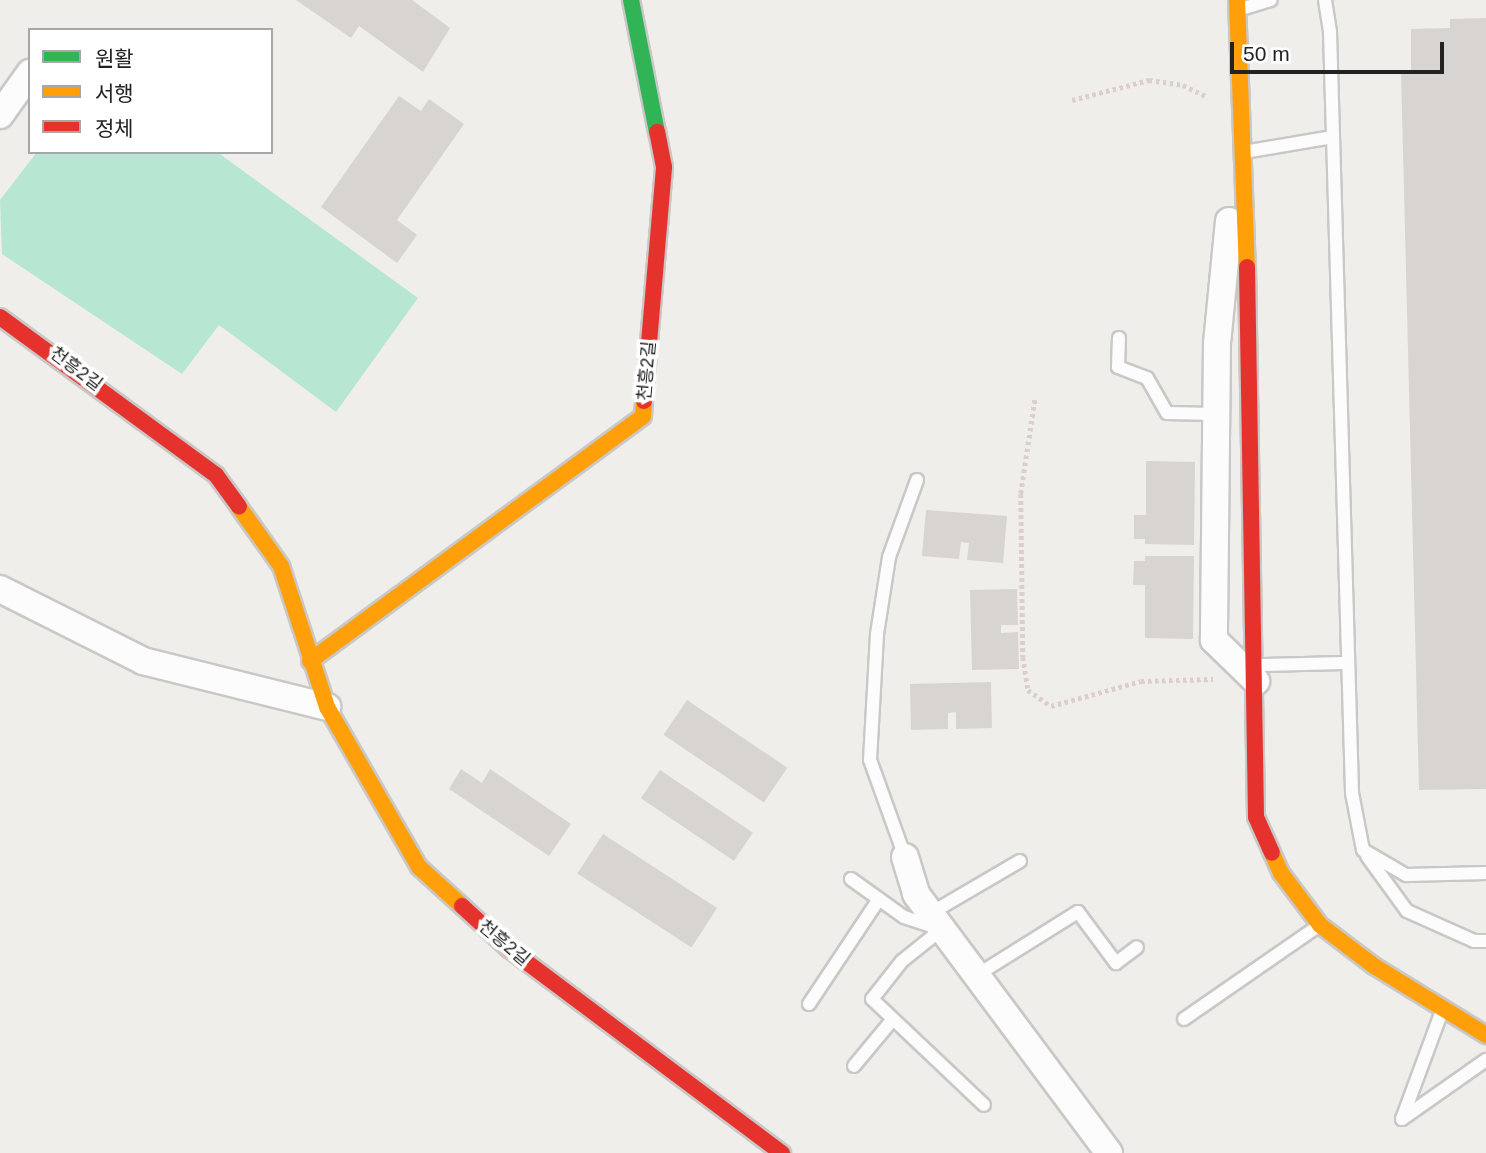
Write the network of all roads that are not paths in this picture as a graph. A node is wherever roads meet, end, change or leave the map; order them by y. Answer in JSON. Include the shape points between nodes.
{"nodes":[{"id":1,"x":631,"y":0,"type":"edge"},
{"id":2,"x":1271,"y":0,"type":"edge"},
{"id":3,"x":1325,"y":0,"type":"edge"},
{"id":4,"x":1237,"y":5,"type":"edge"},
{"id":5,"x":28,"y":76,"type":"edge"},
{"id":6,"x":0,"y":115,"type":"edge"},
{"id":7,"x":1333,"y":137,"type":"junction"},
{"id":8,"x":1244,"y":152,"type":"junction"},
{"id":9,"x":1229,"y":221,"type":"dead end"},
{"id":10,"x":0,"y":317,"type":"edge"},
{"id":11,"x":1119,"y":338,"type":"dead end"},
{"id":12,"x":1216,"y":414,"type":"junction"},
{"id":13,"x":917,"y":480,"type":"dead end"},
{"id":14,"x":0,"y":590,"type":"edge"},
{"id":15,"x":310,"y":661,"type":"junction"},
{"id":16,"x":1348,"y":663,"type":"junction"},
{"id":17,"x":1255,"y":673,"type":"junction"},
{"id":18,"x":327,"y":707,"type":"junction"},
{"id":19,"x":1363,"y":850,"type":"junction"},
{"id":20,"x":905,"y":857,"type":"joint"},
{"id":21,"x":1020,"y":861,"type":"dead end"},
{"id":22,"x":1486,"y":873,"type":"edge"},
{"id":23,"x":851,"y":879,"type":"dead end"},
{"id":24,"x":879,"y":899,"type":"junction"},
{"id":25,"x":936,"y":921,"type":"junction"},
{"id":26,"x":1320,"y":925,"type":"junction"},
{"id":27,"x":1486,"y":941,"type":"edge"},
{"id":28,"x":1137,"y":947,"type":"dead end"},
{"id":29,"x":976,"y":975,"type":"junction"},
{"id":30,"x":809,"y":1004,"type":"dead end"},
{"id":31,"x":1443,"y":1009,"type":"junction"},
{"id":32,"x":893,"y":1019,"type":"junction"},
{"id":33,"x":1184,"y":1019,"type":"dead end"},
{"id":34,"x":1486,"y":1035,"type":"edge"},
{"id":35,"x":1486,"y":1060,"type":"edge"},
{"id":36,"x":854,"y":1066,"type":"dead end"},
{"id":37,"x":984,"y":1105,"type":"dead end"},
{"id":38,"x":782,"y":1153,"type":"edge"},
{"id":39,"x":1109,"y":1153,"type":"edge"}],
"edges":[{"from":1,"to":15,"type":"street","name":"천흥2길","via":[[664,167],[643,416]]},
{"from":2,"to":4,"type":"lane"},
{"from":3,"to":7,"type":"lane"},
{"from":4,"to":8,"type":"street"},
{"from":5,"to":6,"type":"street"},
{"from":7,"to":8,"type":"lane"},
{"from":7,"to":16,"type":"lane"},
{"from":8,"to":17,"type":"street"},
{"from":9,"to":12,"type":"street","via":[[1217,344]]},
{"from":10,"to":15,"type":"street","name":"천흥2길","via":[[216,475],[281,566]]},
{"from":11,"to":12,"type":"lane","via":[[1118,367],[1147,378],[1167,413]]},
{"from":12,"to":17,"type":"street","via":[[1214,640]]},
{"from":13,"to":20,"type":"lane","via":[[890,557],[877,634],[870,760]]},
{"from":14,"to":18,"type":"street","via":[[143,661]]},
{"from":15,"to":18,"type":"street","name":"천흥2길"},
{"from":16,"to":17,"type":"lane"},
{"from":16,"to":19,"type":"lane","via":[[1352,793]]},
{"from":17,"to":26,"type":"street","via":[[1256,817],[1281,873]]},
{"from":18,"to":38,"type":"street","name":"천흥2길","via":[[419,867],[509,949]]},
{"from":19,"to":22,"type":"lane","via":[[1406,875]]},
{"from":19,"to":27,"type":"lane","via":[[1407,911],[1474,941]]},
{"from":20,"to":25,"type":"street","via":[[916,894]]},
{"from":21,"to":25,"type":"lane"},
{"from":23,"to":24,"type":"lane"},
{"from":24,"to":25,"type":"lane","via":[[904,917]]},
{"from":24,"to":30,"type":"lane"},
{"from":25,"to":29,"type":"street"},
{"from":25,"to":32,"type":"lane","via":[[872,999]]},
{"from":26,"to":31,"type":"street"},
{"from":26,"to":33,"type":"lane"},
{"from":28,"to":29,"type":"lane","via":[[1116,963],[1078,912]]},
{"from":29,"to":39,"type":"street"},
{"from":31,"to":34,"type":"street"},
{"from":31,"to":35,"type":"lane","via":[[1402,1119]]},
{"from":32,"to":36,"type":"lane"},
{"from":32,"to":37,"type":"lane"}]}
